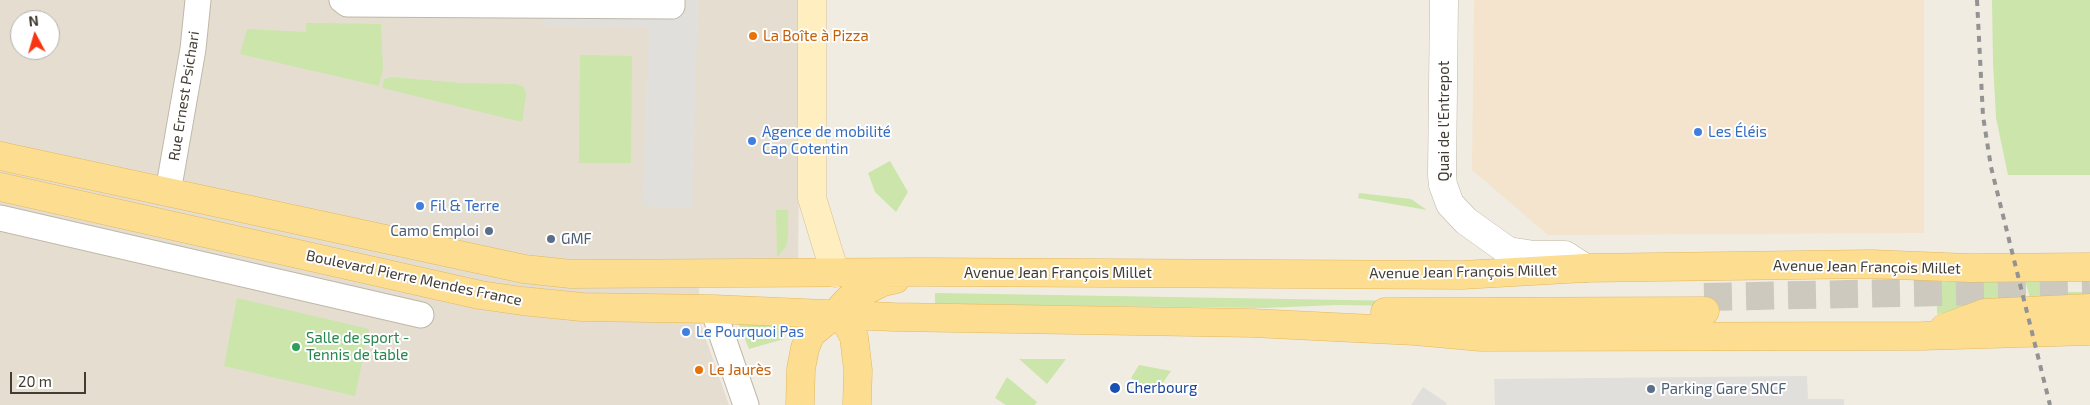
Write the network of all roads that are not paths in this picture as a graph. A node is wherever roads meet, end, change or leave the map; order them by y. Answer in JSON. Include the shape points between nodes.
{"nodes":[{"id":1,"x":198,"y":0,"type":"edge"},
{"id":2,"x":342,"y":0,"type":"edge"},
{"id":3,"x":812,"y":0,"type":"edge"},
{"id":4,"x":1444,"y":0,"type":"edge"},
{"id":5,"x":672,"y":3,"type":"edge"},
{"id":6,"x":0,"y":156,"type":"edge"},
{"id":7,"x":0,"y":187,"type":"edge"},
{"id":8,"x":168,"y":192,"type":"junction"},
{"id":9,"x":0,"y":218,"type":"edge"},
{"id":10,"x":2090,"y":267,"type":"edge"},
{"id":11,"x":1585,"y":268,"type":"junction"},
{"id":12,"x":921,"y":272,"type":"junction"},
{"id":13,"x":835,"y":274,"type":"junction"},
{"id":14,"x":1462,"y":275,"type":"junction"},
{"id":15,"x":2090,"y":308,"type":"edge"},
{"id":16,"x":713,"y":309,"type":"junction"},
{"id":17,"x":835,"y":314,"type":"junction"},
{"id":18,"x":421,"y":315,"type":"dead end"},
{"id":19,"x":894,"y":317,"type":"junction"},
{"id":20,"x":1252,"y":323,"type":"junction"},
{"id":21,"x":2090,"y":332,"type":"edge"},
{"id":22,"x":1922,"y":336,"type":"junction"},
{"id":23,"x":858,"y":370,"type":"junction"},
{"id":24,"x":746,"y":405,"type":"edge"},
{"id":25,"x":800,"y":405,"type":"edge"},
{"id":26,"x":857,"y":405,"type":"edge"}],
"edges":[{"from":1,"to":8,"type":"street","name":"Rue Ernest Psichari","via":[[194,42]]},
{"from":2,"to":5,"type":"street","via":[[347,4]]},
{"from":3,"to":13,"type":"main road","via":[[812,198]]},
{"from":4,"to":11,"type":"street","name":"Quai de l'Entrepot","via":[[1442,175],[1450,204],[1466,221],[1508,251],[1565,255]]},
{"from":6,"to":8,"type":"main road","name":"Boulevard Pierre Mendes France"},
{"from":7,"to":16,"type":"main road","name":"Boulevard Pierre Mendes France","via":[[480,294],[582,307]]},
{"from":8,"to":13,"type":"main road","name":"Boulevard Pierre Mendes France","via":[[548,273]]},
{"from":9,"to":18,"type":"street"},
{"from":10,"to":11,"type":"main road","name":"Avenue Jean François Millet","via":[[1970,268],[1871,264]]},
{"from":11,"to":14,"type":"main road","name":"Avenue Jean François Millet"},
{"from":12,"to":13,"type":"main road","name":"Avenue Jean François Millet"},
{"from":12,"to":14,"type":"main road","name":"Avenue Jean François Millet"},
{"from":12,"to":17,"type":"main road","via":[[869,288],[849,300]]},
{"from":13,"to":17,"type":"main road"},
{"from":14,"to":20,"type":"main road","via":[[1490,295],[1704,304],[1294,313]]},
{"from":15,"to":22,"type":"main road","via":[[1985,313]]},
{"from":16,"to":17,"type":"main road","name":"Boulevard Pierre Mendes France"},
{"from":16,"to":24,"type":"street"},
{"from":17,"to":19,"type":"main road","name":"Boulevard Pierre Mendes France"},
{"from":17,"to":23,"type":"main road","via":[[847,324],[854,338]]},
{"from":17,"to":25,"type":"main road","via":[[811,334],[804,348]]},
{"from":19,"to":20,"type":"main road","name":"Boulevard Pierre Mendes France"},
{"from":19,"to":23,"type":"main road","via":[[885,318],[871,330]]},
{"from":20,"to":22,"type":"main road","via":[[1415,331],[1481,338]]},
{"from":21,"to":22,"type":"main road"},
{"from":23,"to":26,"type":"main road"}]}
